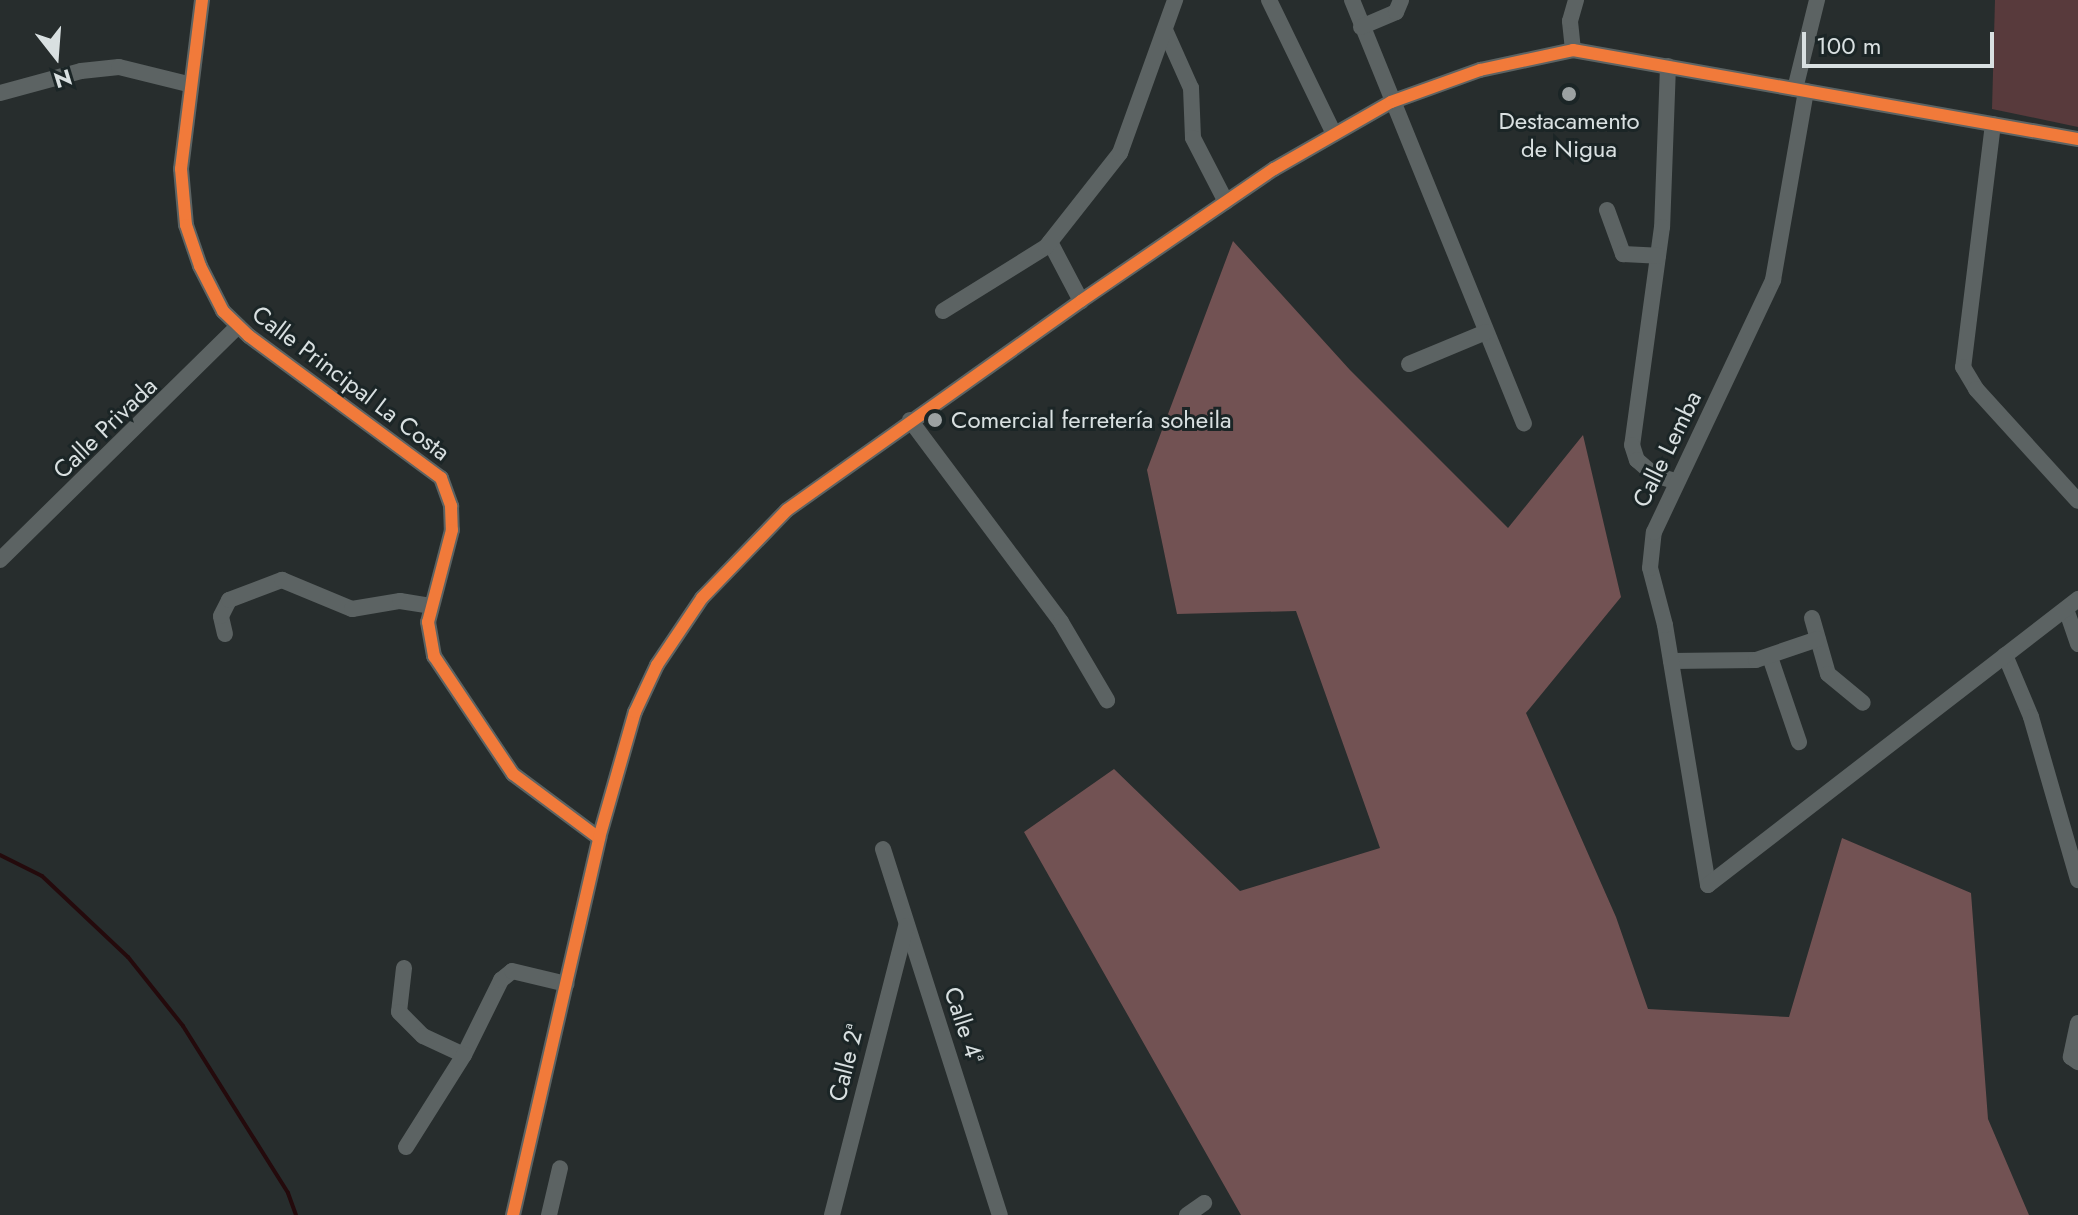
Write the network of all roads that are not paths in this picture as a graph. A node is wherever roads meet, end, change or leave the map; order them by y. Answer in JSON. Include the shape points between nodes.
{"nodes":[{"id":1,"x":202,"y":0,"type":"edge"},
{"id":2,"x":1175,"y":0,"type":"edge"},
{"id":3,"x":1269,"y":0,"type":"edge"},
{"id":4,"x":1352,"y":0,"type":"edge"},
{"id":5,"x":1401,"y":0,"type":"edge"},
{"id":6,"x":1564,"y":0,"type":"edge"},
{"id":7,"x":1576,"y":0,"type":"edge"},
{"id":8,"x":1817,"y":0,"type":"edge"},
{"id":9,"x":1570,"y":18,"type":"junction"},
{"id":10,"x":1361,"y":27,"type":"junction"},
{"id":11,"x":1165,"y":30,"type":"junction"},
{"id":12,"x":1573,"y":50,"type":"junction"},
{"id":13,"x":1668,"y":66,"type":"junction"},
{"id":14,"x":188,"y":84,"type":"junction"},
{"id":15,"x":1800,"y":90,"type":"junction"},
{"id":16,"x":0,"y":93,"type":"edge"},
{"id":17,"x":1391,"y":102,"type":"junction"},
{"id":18,"x":1993,"y":124,"type":"junction"},
{"id":19,"x":1334,"y":134,"type":"junction"},
{"id":20,"x":2078,"y":139,"type":"edge"},
{"id":21,"x":1226,"y":202,"type":"junction"},
{"id":22,"x":1607,"y":210,"type":"dead end"},
{"id":23,"x":1050,"y":242,"type":"junction"},
{"id":24,"x":1658,"y":256,"type":"junction"},
{"id":25,"x":1081,"y":301,"type":"junction"},
{"id":26,"x":943,"y":311,"type":"dead end"},
{"id":27,"x":238,"y":326,"type":"junction"},
{"id":28,"x":1486,"y":332,"type":"junction"},
{"id":29,"x":1409,"y":364,"type":"dead end"},
{"id":30,"x":910,"y":420,"type":"junction"},
{"id":31,"x":1524,"y":423,"type":"dead end"},
{"id":32,"x":1675,"y":481,"type":"junction"},
{"id":33,"x":2078,"y":501,"type":"edge"},
{"id":34,"x":0,"y":560,"type":"edge"},
{"id":35,"x":2072,"y":604,"type":"edge"},
{"id":36,"x":431,"y":606,"type":"junction"},
{"id":37,"x":1812,"y":618,"type":"dead end"},
{"id":38,"x":225,"y":634,"type":"dead end"},
{"id":39,"x":1818,"y":639,"type":"junction"},
{"id":40,"x":2078,"y":644,"type":"edge"},
{"id":41,"x":2005,"y":655,"type":"junction"},
{"id":42,"x":1770,"y":657,"type":"junction"},
{"id":43,"x":1671,"y":661,"type":"junction"},
{"id":44,"x":1107,"y":700,"type":"dead end"},
{"id":45,"x":1863,"y":703,"type":"dead end"},
{"id":46,"x":1799,"y":742,"type":"dead end"},
{"id":47,"x":599,"y":838,"type":"junction"},
{"id":48,"x":883,"y":849,"type":"dead end"},
{"id":49,"x":2078,"y":880,"type":"edge"},
{"id":50,"x":906,"y":924,"type":"junction"},
{"id":51,"x":404,"y":968,"type":"dead end"},
{"id":52,"x":566,"y":984,"type":"junction"},
{"id":53,"x":2078,"y":1023,"type":"edge"},
{"id":54,"x":464,"y":1055,"type":"junction"},
{"id":55,"x":2078,"y":1062,"type":"edge"},
{"id":56,"x":406,"y":1147,"type":"dead end"},
{"id":57,"x":560,"y":1168,"type":"dead end"},
{"id":58,"x":1204,"y":1203,"type":"dead end"},
{"id":59,"x":513,"y":1215,"type":"edge"},
{"id":60,"x":549,"y":1215,"type":"edge"},
{"id":61,"x":832,"y":1215,"type":"edge"},
{"id":62,"x":1000,"y":1215,"type":"edge"},
{"id":63,"x":1187,"y":1215,"type":"edge"}],
"edges":[{"from":1,"to":14,"type":"street","name":"Calle Principal La Costa"},
{"from":2,"to":11,"type":"street"},
{"from":3,"to":19,"type":"street"},
{"from":4,"to":10,"type":"street"},
{"from":5,"to":10,"type":"street","via":[[1396,12]]},
{"from":6,"to":9,"type":"street"},
{"from":7,"to":9,"type":"street"},
{"from":8,"to":15,"type":"street","name":"Calle Lemba"},
{"from":9,"to":12,"type":"street"},
{"from":10,"to":17,"type":"street"},
{"from":11,"to":21,"type":"street","via":[[1191,88],[1193,138]]},
{"from":11,"to":23,"type":"street","via":[[1120,153]]},
{"from":12,"to":13,"type":"street"},
{"from":12,"to":17,"type":"street","via":[[1480,70]]},
{"from":13,"to":15,"type":"street"},
{"from":13,"to":24,"type":"street"},
{"from":14,"to":16,"type":"street","via":[[119,67],[81,71]]},
{"from":14,"to":27,"type":"street","name":"Calle Principal La Costa","via":[[181,169],[186,225],[223,311]]},
{"from":15,"to":18,"type":"street"},
{"from":15,"to":32,"type":"street","name":"Calle Lemba","via":[[1773,280]]},
{"from":17,"to":19,"type":"street"},
{"from":17,"to":28,"type":"street"},
{"from":18,"to":20,"type":"street"},
{"from":18,"to":33,"type":"street","via":[[1963,367],[1976,389]]},
{"from":19,"to":21,"type":"street"},
{"from":21,"to":25,"type":"street"},
{"from":22,"to":24,"type":"street","via":[[1623,254]]},
{"from":23,"to":25,"type":"street"},
{"from":23,"to":26,"type":"street"},
{"from":24,"to":32,"type":"street","via":[[1632,445],[1637,460],[1654,475]]},
{"from":25,"to":30,"type":"street"},
{"from":27,"to":34,"type":"street","name":"Calle Privada"},
{"from":27,"to":36,"type":"street","name":"Calle Principal La Costa","via":[[441,478],[452,530]]},
{"from":28,"to":29,"type":"street"},
{"from":28,"to":31,"type":"street"},
{"from":30,"to":44,"type":"street","via":[[1061,622]]},
{"from":30,"to":47,"type":"street","via":[[787,510],[702,598],[657,665],[635,712]]},
{"from":32,"to":43,"type":"street","name":"Calle Lemba","via":[[1654,532],[1650,568]]},
{"from":35,"to":40,"type":"street"},
{"from":35,"to":41,"type":"street"},
{"from":36,"to":38,"type":"street","via":[[400,601],[352,609],[282,580],[229,600],[221,616]]},
{"from":36,"to":47,"type":"street","name":"Calle Principal La Costa","via":[[434,656],[491,746],[513,774]]},
{"from":37,"to":39,"type":"street"},
{"from":39,"to":42,"type":"street"},
{"from":39,"to":45,"type":"street","via":[[1828,674]]},
{"from":41,"to":43,"type":"street","name":"Calle Lemba","via":[[1708,885]]},
{"from":41,"to":49,"type":"street","via":[[2031,717]]},
{"from":42,"to":43,"type":"street"},
{"from":42,"to":46,"type":"street"},
{"from":47,"to":52,"type":"street"},
{"from":48,"to":50,"type":"street","name":"Calle 4ª"},
{"from":50,"to":61,"type":"street","name":"Calle 2ª"},
{"from":50,"to":62,"type":"street","name":"Calle 4ª"},
{"from":51,"to":54,"type":"street","via":[[399,1012],[423,1036]]},
{"from":52,"to":54,"type":"street","via":[[512,971],[501,980]]},
{"from":52,"to":59,"type":"street"},
{"from":53,"to":55,"type":"street","via":[[2071,1057]]},
{"from":54,"to":56,"type":"street"},
{"from":57,"to":60,"type":"street"},
{"from":58,"to":63,"type":"street"}]}
